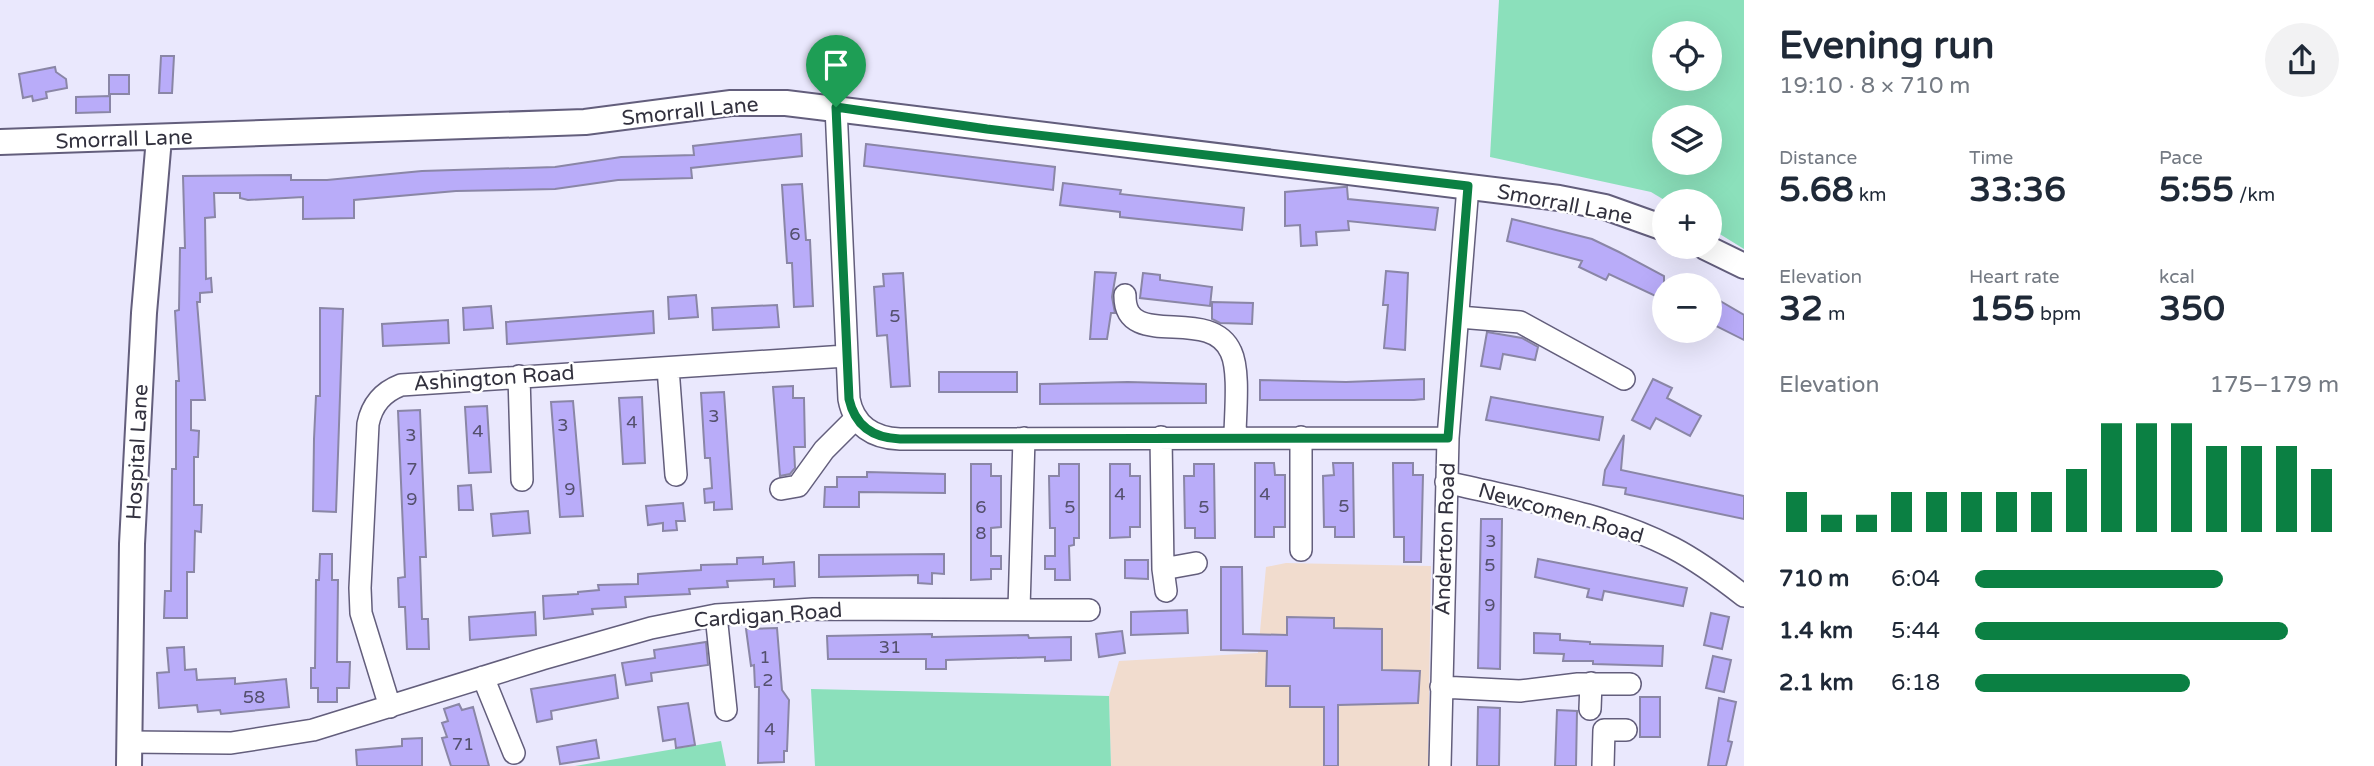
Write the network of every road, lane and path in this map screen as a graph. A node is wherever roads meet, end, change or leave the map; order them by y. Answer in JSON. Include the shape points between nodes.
{"nodes":[{"id":1,"x":836,"y":107,"type":"junction"},
{"id":2,"x":159,"y":138,"type":"junction"},
{"id":3,"x":0,"y":142,"type":"edge"},
{"id":4,"x":1468,"y":186,"type":"junction"},
{"id":5,"x":1652,"y":224,"type":"edge"},
{"id":6,"x":1722,"y":255,"type":"edge"},
{"id":7,"x":1744,"y":266,"type":"edge"},
{"id":8,"x":1125,"y":295,"type":"dead end"},
{"id":9,"x":1459,"y":317,"type":"junction"},
{"id":10,"x":846,"y":356,"type":"junction"},
{"id":11,"x":668,"y":368,"type":"junction"},
{"id":12,"x":519,"y":376,"type":"junction"},
{"id":13,"x":1624,"y":379,"type":"dead end"},
{"id":14,"x":855,"y":419,"type":"junction"},
{"id":15,"x":1161,"y":437,"type":"junction"},
{"id":16,"x":1235,"y":437,"type":"junction"},
{"id":17,"x":1301,"y":437,"type":"junction"},
{"id":18,"x":1024,"y":438,"type":"junction"},
{"id":19,"x":1448,"y":438,"type":"junction"},
{"id":20,"x":676,"y":475,"type":"dead end"},
{"id":21,"x":522,"y":480,"type":"dead end"},
{"id":22,"x":1446,"y":482,"type":"junction"},
{"id":23,"x":781,"y":489,"type":"dead end"},
{"id":24,"x":1301,"y":550,"type":"dead end"},
{"id":25,"x":1196,"y":563,"type":"dead end"},
{"id":26,"x":1163,"y":569,"type":"junction"},
{"id":27,"x":1166,"y":591,"type":"dead end"},
{"id":28,"x":1744,"y":596,"type":"edge"},
{"id":29,"x":1020,"y":610,"type":"junction"},
{"id":30,"x":1089,"y":610,"type":"dead end"},
{"id":31,"x":716,"y":615,"type":"junction"},
{"id":32,"x":483,"y":677,"type":"junction"},
{"id":33,"x":1591,"y":683,"type":"junction"},
{"id":34,"x":1630,"y":684,"type":"dead end"},
{"id":35,"x":1441,"y":687,"type":"junction"},
{"id":36,"x":390,"y":707,"type":"junction"},
{"id":37,"x":1590,"y":709,"type":"dead end"},
{"id":38,"x":726,"y":713,"type":"dead end"},
{"id":39,"x":1626,"y":730,"type":"dead end"},
{"id":40,"x":514,"y":753,"type":"dead end"},
{"id":41,"x":129,"y":754,"type":"edge"},
{"id":42,"x":1440,"y":766,"type":"edge"},
{"id":43,"x":1603,"y":766,"type":"edge"}],
"edges":[{"from":1,"to":2,"type":"street","name":"Smorrall Lane","via":[[731,103],[585,122]]},
{"from":1,"to":4,"type":"street","name":"Smorrall Lane"},
{"from":1,"to":10,"type":"street"},
{"from":2,"to":3,"type":"street","name":"Smorrall Lane"},
{"from":2,"to":41,"type":"street","name":"Hospital Lane","via":[[132,544]]},
{"from":4,"to":5,"type":"street","name":"Smorrall Lane","via":[[1605,207]]},
{"from":4,"to":9,"type":"street","name":"Anderton Road"},
{"from":6,"to":7,"type":"street"},
{"from":8,"to":16,"type":"street","via":[[1127,309],[1143,324],[1205,329],[1227,344],[1234,361]]},
{"from":9,"to":13,"type":"street","via":[[1520,323]]},
{"from":9,"to":19,"type":"street","name":"Anderton Road"},
{"from":10,"to":11,"type":"street","name":"Ashington Road"},
{"from":10,"to":14,"type":"street"},
{"from":11,"to":12,"type":"street","name":"Ashington Road"},
{"from":11,"to":20,"type":"street"},
{"from":12,"to":21,"type":"street"},
{"from":12,"to":36,"type":"street","name":"Ashington Road","via":[[401,384],[379,399],[370,414],[361,613]]},
{"from":14,"to":18,"type":"street","via":[[872,433],[889,438]]},
{"from":14,"to":23,"type":"street","via":[[797,486]]},
{"from":15,"to":16,"type":"street"},
{"from":15,"to":18,"type":"street"},
{"from":15,"to":26,"type":"street"},
{"from":16,"to":17,"type":"street"},
{"from":17,"to":19,"type":"street"},
{"from":17,"to":24,"type":"street"},
{"from":18,"to":29,"type":"street"},
{"from":19,"to":22,"type":"street","name":"Anderton Road"},
{"from":22,"to":28,"type":"street","name":"Newcomen Road","via":[[1647,536],[1695,560]]},
{"from":22,"to":35,"type":"street","name":"Anderton Road"},
{"from":25,"to":26,"type":"street"},
{"from":26,"to":27,"type":"street"},
{"from":29,"to":30,"type":"street","name":"Cardigan Road"},
{"from":29,"to":31,"type":"street","name":"Cardigan Road","via":[[813,609]]},
{"from":31,"to":32,"type":"street","name":"Cardigan Road","via":[[651,628]]},
{"from":31,"to":38,"type":"street"},
{"from":32,"to":36,"type":"street","name":"Cardigan Road"},
{"from":32,"to":40,"type":"street"},
{"from":33,"to":34,"type":"street"},
{"from":33,"to":35,"type":"street","via":[[1520,691]]},
{"from":33,"to":37,"type":"street"},
{"from":35,"to":42,"type":"street","name":"Anderton Road"},
{"from":36,"to":41,"type":"street","name":"Cardigan Road","via":[[313,730]]},
{"from":39,"to":43,"type":"street","via":[[1604,730]]}]}
